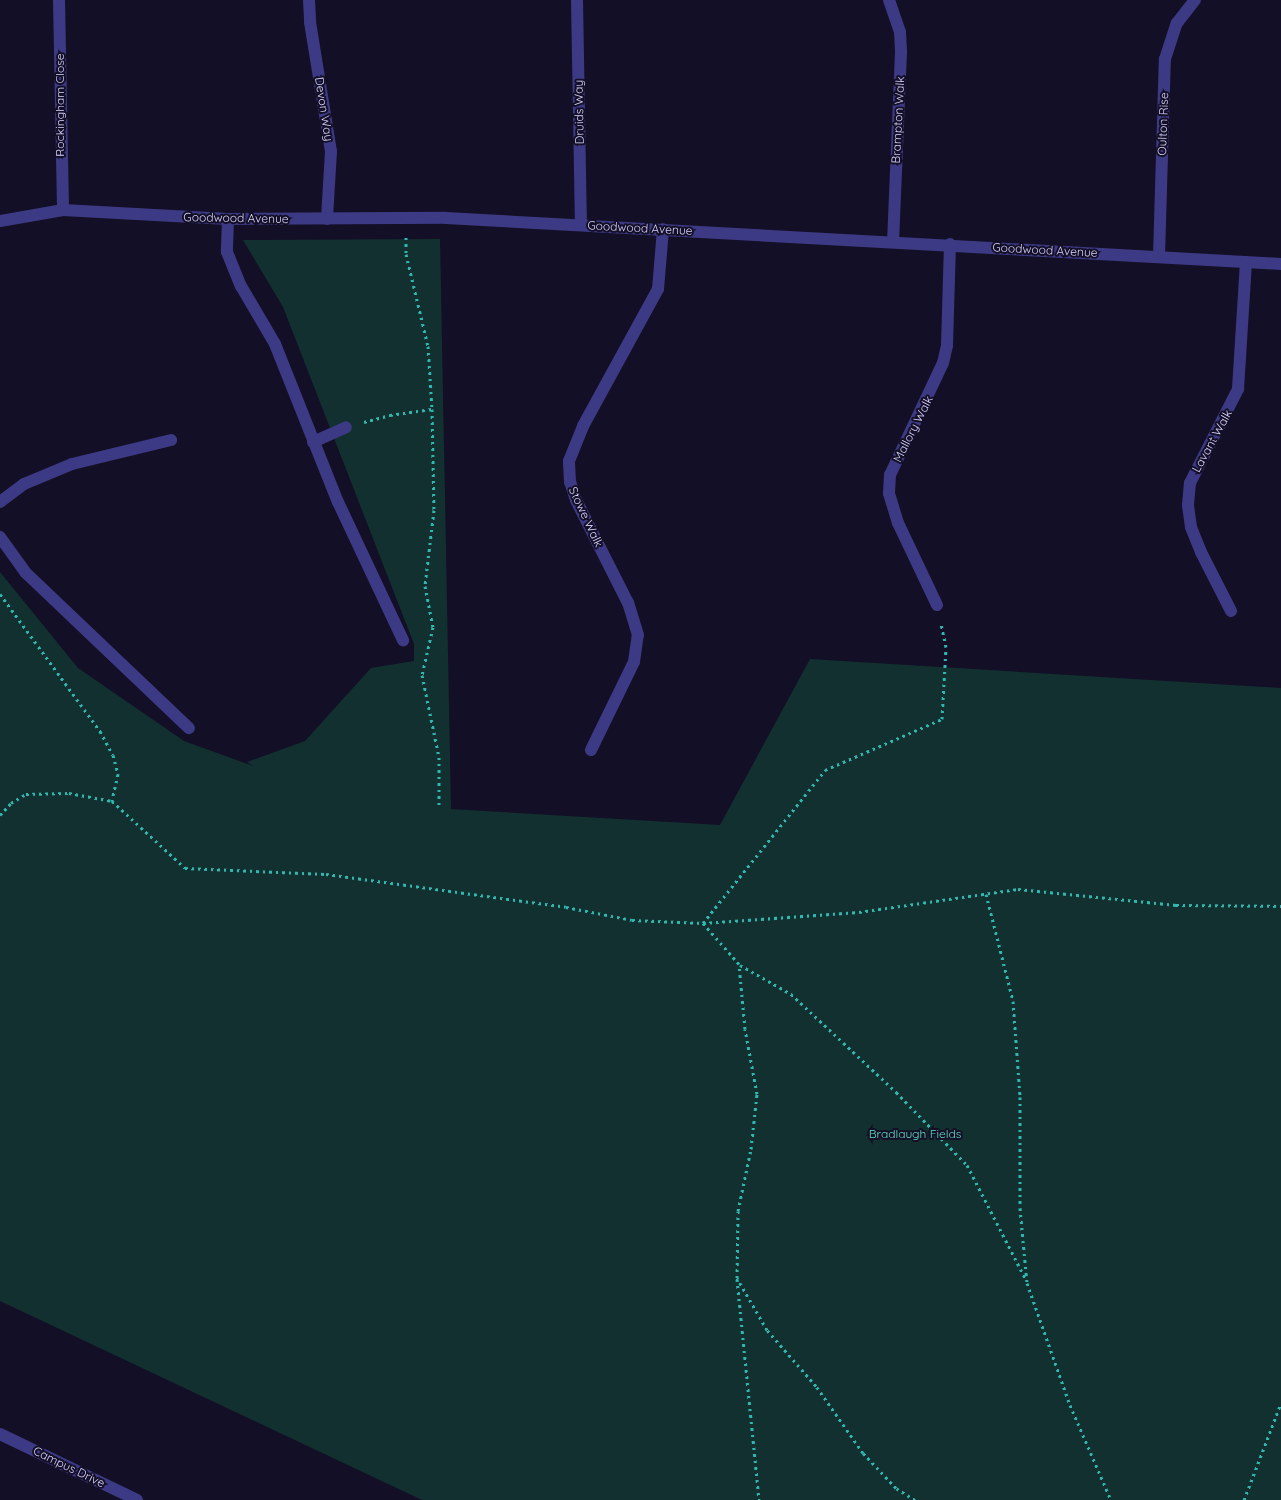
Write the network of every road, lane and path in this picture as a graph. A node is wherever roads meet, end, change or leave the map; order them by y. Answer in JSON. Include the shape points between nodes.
{"nodes":[{"id":1,"x":59,"y":0,"type":"edge"},
{"id":2,"x":309,"y":0,"type":"edge"},
{"id":3,"x":577,"y":0,"type":"edge"},
{"id":4,"x":889,"y":0,"type":"edge"},
{"id":5,"x":1195,"y":0,"type":"edge"},
{"id":6,"x":63,"y":210,"type":"junction"},
{"id":7,"x":405,"y":218,"type":"junction"},
{"id":8,"x":228,"y":219,"type":"junction"},
{"id":9,"x":327,"y":219,"type":"junction"},
{"id":10,"x":0,"y":221,"type":"edge"},
{"id":11,"x":581,"y":225,"type":"junction"},
{"id":12,"x":663,"y":229,"type":"junction"},
{"id":13,"x":892,"y":241,"type":"junction"},
{"id":14,"x":950,"y":244,"type":"junction"},
{"id":15,"x":1159,"y":256,"type":"junction"},
{"id":16,"x":1246,"y":262,"type":"junction"},
{"id":17,"x":1281,"y":264,"type":"edge"},
{"id":18,"x":432,"y":409,"type":"junction"},
{"id":19,"x":346,"y":427,"type":"joint"},
{"id":20,"x":171,"y":440,"type":"dead end"},
{"id":21,"x":313,"y":442,"type":"junction"},
{"id":22,"x":0,"y":502,"type":"edge"},
{"id":23,"x":0,"y":537,"type":"edge"},
{"id":24,"x":0,"y":594,"type":"edge"},
{"id":25,"x":937,"y":605,"type":"joint"},
{"id":26,"x":1232,"y":611,"type":"dead end"},
{"id":27,"x":403,"y":640,"type":"dead end"},
{"id":28,"x":189,"y":728,"type":"dead end"},
{"id":29,"x":591,"y":750,"type":"dead end"},
{"id":30,"x":112,"y":801,"type":"junction"},
{"id":31,"x":439,"y":807,"type":"dead end"},
{"id":32,"x":0,"y":815,"type":"edge"},
{"id":33,"x":986,"y":894,"type":"junction"},
{"id":34,"x":1281,"y":906,"type":"edge"},
{"id":35,"x":703,"y":923,"type":"junction"},
{"id":36,"x":739,"y":964,"type":"junction"},
{"id":37,"x":737,"y":1278,"type":"junction"},
{"id":38,"x":1027,"y":1283,"type":"junction"},
{"id":39,"x":1281,"y":1403,"type":"edge"},
{"id":40,"x":0,"y":1434,"type":"edge"},
{"id":41,"x":137,"y":1500,"type":"edge"},
{"id":42,"x":759,"y":1500,"type":"edge"},
{"id":43,"x":915,"y":1500,"type":"edge"},
{"id":44,"x":1111,"y":1500,"type":"edge"},
{"id":45,"x":1244,"y":1500,"type":"edge"}],
"edges":[{"from":1,"to":6,"type":"street","name":"Rockingham Close"},
{"from":2,"to":9,"type":"street","name":"Devon Way","via":[[331,151]]},
{"from":3,"to":11,"type":"street","name":"Druids Way"},
{"from":4,"to":13,"type":"street","name":"Brampton Walk","via":[[900,32],[901,52]]},
{"from":5,"to":15,"type":"street","name":"Oulton Rise","via":[[1177,23],[1166,59]]},
{"from":6,"to":8,"type":"street","name":"Goodwood Avenue"},
{"from":6,"to":10,"type":"street","name":"Goodwood Avenue"},
{"from":7,"to":9,"type":"street","name":"Goodwood Avenue"},
{"from":7,"to":11,"type":"street","name":"Goodwood Avenue"},
{"from":7,"to":18,"type":"path","via":[[406,254],[428,346]]},
{"from":8,"to":9,"type":"street","name":"Goodwood Avenue"},
{"from":8,"to":21,"type":"street","via":[[227,252],[241,286],[275,344]]},
{"from":11,"to":12,"type":"street","name":"Goodwood Avenue"},
{"from":12,"to":13,"type":"street","name":"Goodwood Avenue"},
{"from":12,"to":29,"type":"street","name":"Stowe Walk","via":[[656,296],[583,426],[569,460],[570,482],[576,500],[628,603],[638,635],[634,662]]},
{"from":13,"to":14,"type":"street","name":"Goodwood Avenue"},
{"from":14,"to":15,"type":"street","name":"Goodwood Avenue"},
{"from":14,"to":25,"type":"street","name":"Mallory Walk","via":[[947,345],[943,363],[890,475],[889,493],[898,523]]},
{"from":15,"to":16,"type":"street","name":"Goodwood Avenue"},
{"from":16,"to":17,"type":"street","name":"Goodwood Avenue"},
{"from":16,"to":26,"type":"street","name":"Lavant Walk","via":[[1238,388],[1190,483],[1188,505],[1191,527],[1201,552]]},
{"from":18,"to":19,"type":"path","via":[[390,415]]},
{"from":18,"to":31,"type":"path","via":[[434,510],[425,586],[433,627],[422,675],[439,757]]},
{"from":19,"to":21,"type":"street"},
{"from":20,"to":22,"type":"street","via":[[72,464],[24,484]]},
{"from":21,"to":27,"type":"street"},
{"from":23,"to":28,"type":"street","via":[[26,573]]},
{"from":24,"to":30,"type":"path","via":[[114,755],[118,774]]},
{"from":25,"to":35,"type":"path","via":[[946,647],[942,719],[824,770]]},
{"from":30,"to":32,"type":"path","via":[[47,791],[26,794]]},
{"from":30,"to":35,"type":"path","via":[[185,868],[326,874],[566,907],[632,920]]},
{"from":33,"to":34,"type":"path","via":[[1018,889],[1176,905]]},
{"from":33,"to":35,"type":"path","via":[[860,912]]},
{"from":33,"to":38,"type":"path","via":[[1013,1001],[1020,1097],[1020,1208]]},
{"from":35,"to":36,"type":"path"},
{"from":36,"to":37,"type":"path","via":[[745,1029],[757,1094],[752,1149],[738,1210]]},
{"from":36,"to":38,"type":"path","via":[[791,994],[896,1092],[967,1165]]},
{"from":37,"to":42,"type":"path"},
{"from":37,"to":43,"type":"path","via":[[767,1330],[816,1386],[863,1453],[896,1488]]},
{"from":38,"to":44,"type":"path","via":[[1070,1405]]},
{"from":39,"to":45,"type":"path"},
{"from":40,"to":41,"type":"street","name":"Campus Drive"}]}
